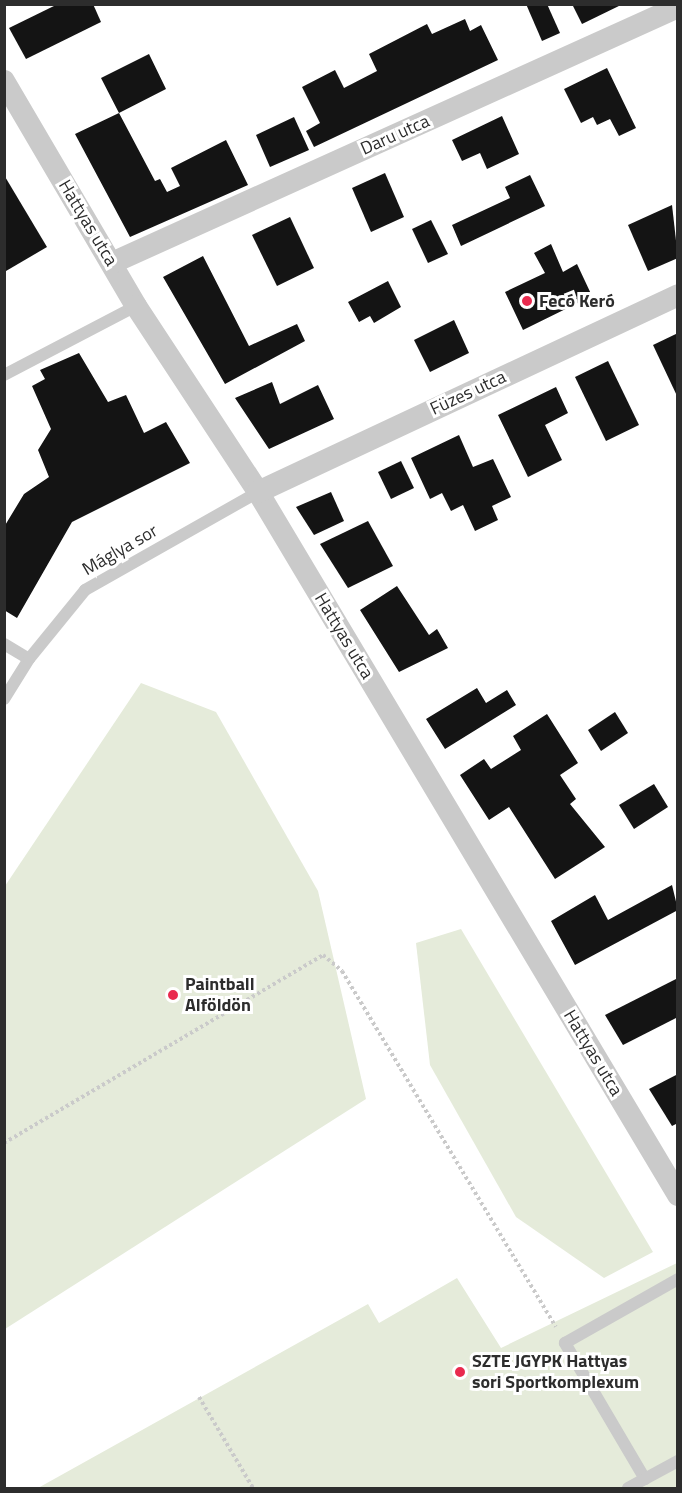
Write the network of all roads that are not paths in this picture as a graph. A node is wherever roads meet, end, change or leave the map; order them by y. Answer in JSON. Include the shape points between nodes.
{"nodes":[{"id":1,"x":678,"y":7,"type":"edge"},
{"id":2,"x":4,"y":81,"type":"edge"},
{"id":3,"x":112,"y":263,"type":"junction"},
{"id":4,"x":678,"y":295,"type":"edge"},
{"id":5,"x":136,"y":306,"type":"junction"},
{"id":6,"x":4,"y":375,"type":"edge"},
{"id":7,"x":258,"y":492,"type":"junction"},
{"id":8,"x":4,"y":644,"type":"edge"},
{"id":9,"x":29,"y":659,"type":"junction"},
{"id":10,"x":4,"y":699,"type":"edge"},
{"id":11,"x":670,"y":1165,"type":"edge"},
{"id":12,"x":678,"y":1195,"type":"edge"},
{"id":13,"x":678,"y":1279,"type":"edge"},
{"id":14,"x":678,"y":1461,"type":"edge"},
{"id":15,"x":645,"y":1479,"type":"junction"},
{"id":16,"x":628,"y":1488,"type":"edge"}],
"edges":[{"from":1,"to":3,"type":"street","name":"Daru utca"},
{"from":2,"to":3,"type":"street","name":"Hattyas utca"},
{"from":3,"to":5,"type":"street","name":"Hattyas utca"},
{"from":4,"to":7,"type":"street","name":"Füzes utca"},
{"from":5,"to":6,"type":"lane"},
{"from":5,"to":7,"type":"street","name":"Hattyas utca"},
{"from":7,"to":9,"type":"lane","name":"Máglya sor","via":[[85,590]]},
{"from":7,"to":11,"type":"street","name":"Hattyas utca"},
{"from":8,"to":9,"type":"lane"},
{"from":9,"to":10,"type":"lane","name":"Máglya sor"},
{"from":11,"to":12,"type":"street","name":"Hattyas utca"},
{"from":13,"to":15,"type":"lane","via":[[565,1343]]},
{"from":14,"to":15,"type":"lane"},
{"from":15,"to":16,"type":"lane"}]}
